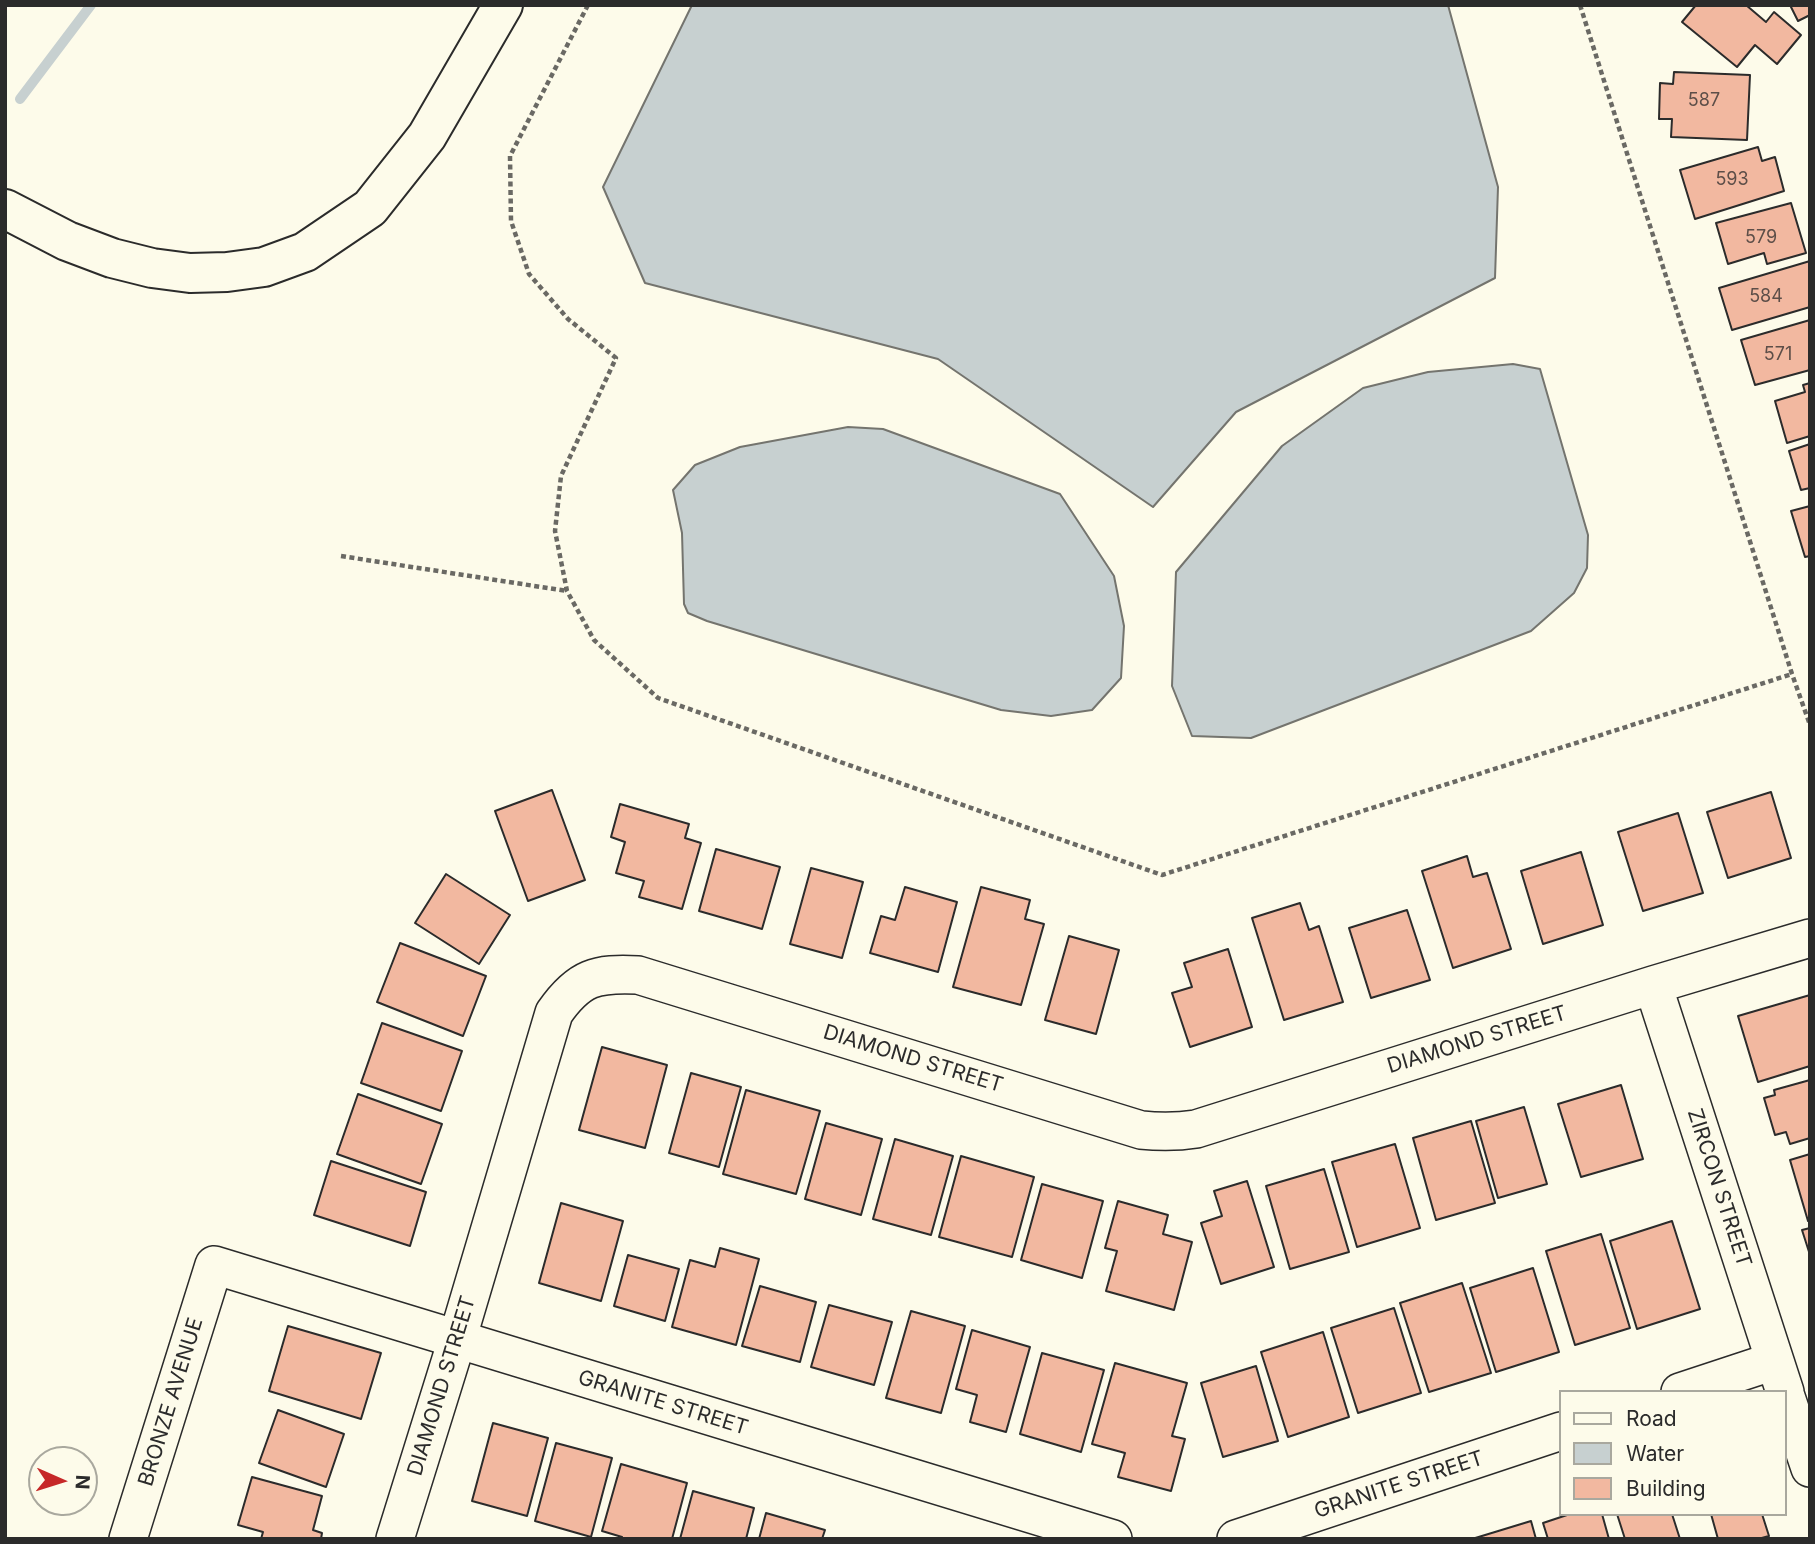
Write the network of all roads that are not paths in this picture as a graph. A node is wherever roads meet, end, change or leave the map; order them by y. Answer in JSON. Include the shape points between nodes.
{"nodes":[{"id":1,"x":503,"y":5,"type":"edge"},
{"id":2,"x":5,"y":209,"type":"edge"},
{"id":3,"x":1810,"y":938,"type":"edge"},
{"id":4,"x":1653,"y":985,"type":"junction"},
{"id":5,"x":214,"y":1265,"type":"joint"},
{"id":6,"x":457,"y":1340,"type":"junction"},
{"id":7,"x":1781,"y":1382,"type":"edge"},
{"id":8,"x":1700,"y":1390,"type":"edge"},
{"id":9,"x":1787,"y":1400,"type":"edge"},
{"id":10,"x":1560,"y":1431,"type":"edge"},
{"id":11,"x":1810,"y":1468,"type":"edge"},
{"id":12,"x":128,"y":1539,"type":"edge"},
{"id":13,"x":395,"y":1539,"type":"edge"},
{"id":14,"x":1112,"y":1539,"type":"edge"},
{"id":15,"x":1236,"y":1539,"type":"edge"}],
"edges":[{"from":1,"to":2,"type":"main road","via":[[426,136],[370,208],[305,252],[264,267],[227,272],[152,268],[66,241]]},
{"from":3,"to":4,"type":"street","name":"DIAMOND STREET"},
{"from":4,"to":6,"type":"street","name":"DIAMOND STREET","via":[[1196,1129],[1160,1132],[1141,1130],[657,979],[603,974],[566,995],[554,1013]]},
{"from":4,"to":7,"type":"street","name":"ZIRCON STREET"},
{"from":5,"to":6,"type":"street","name":"GRANITE STREET"},
{"from":5,"to":12,"type":"street","name":"BRONZE AVENUE"},
{"from":6,"to":13,"type":"street","name":"DIAMOND STREET"},
{"from":6,"to":14,"type":"street","name":"GRANITE STREET"},
{"from":7,"to":8,"type":"street"},
{"from":9,"to":11,"type":"street","name":"ZIRCON STREET"},
{"from":10,"to":15,"type":"street","name":"GRANITE STREET"}]}
